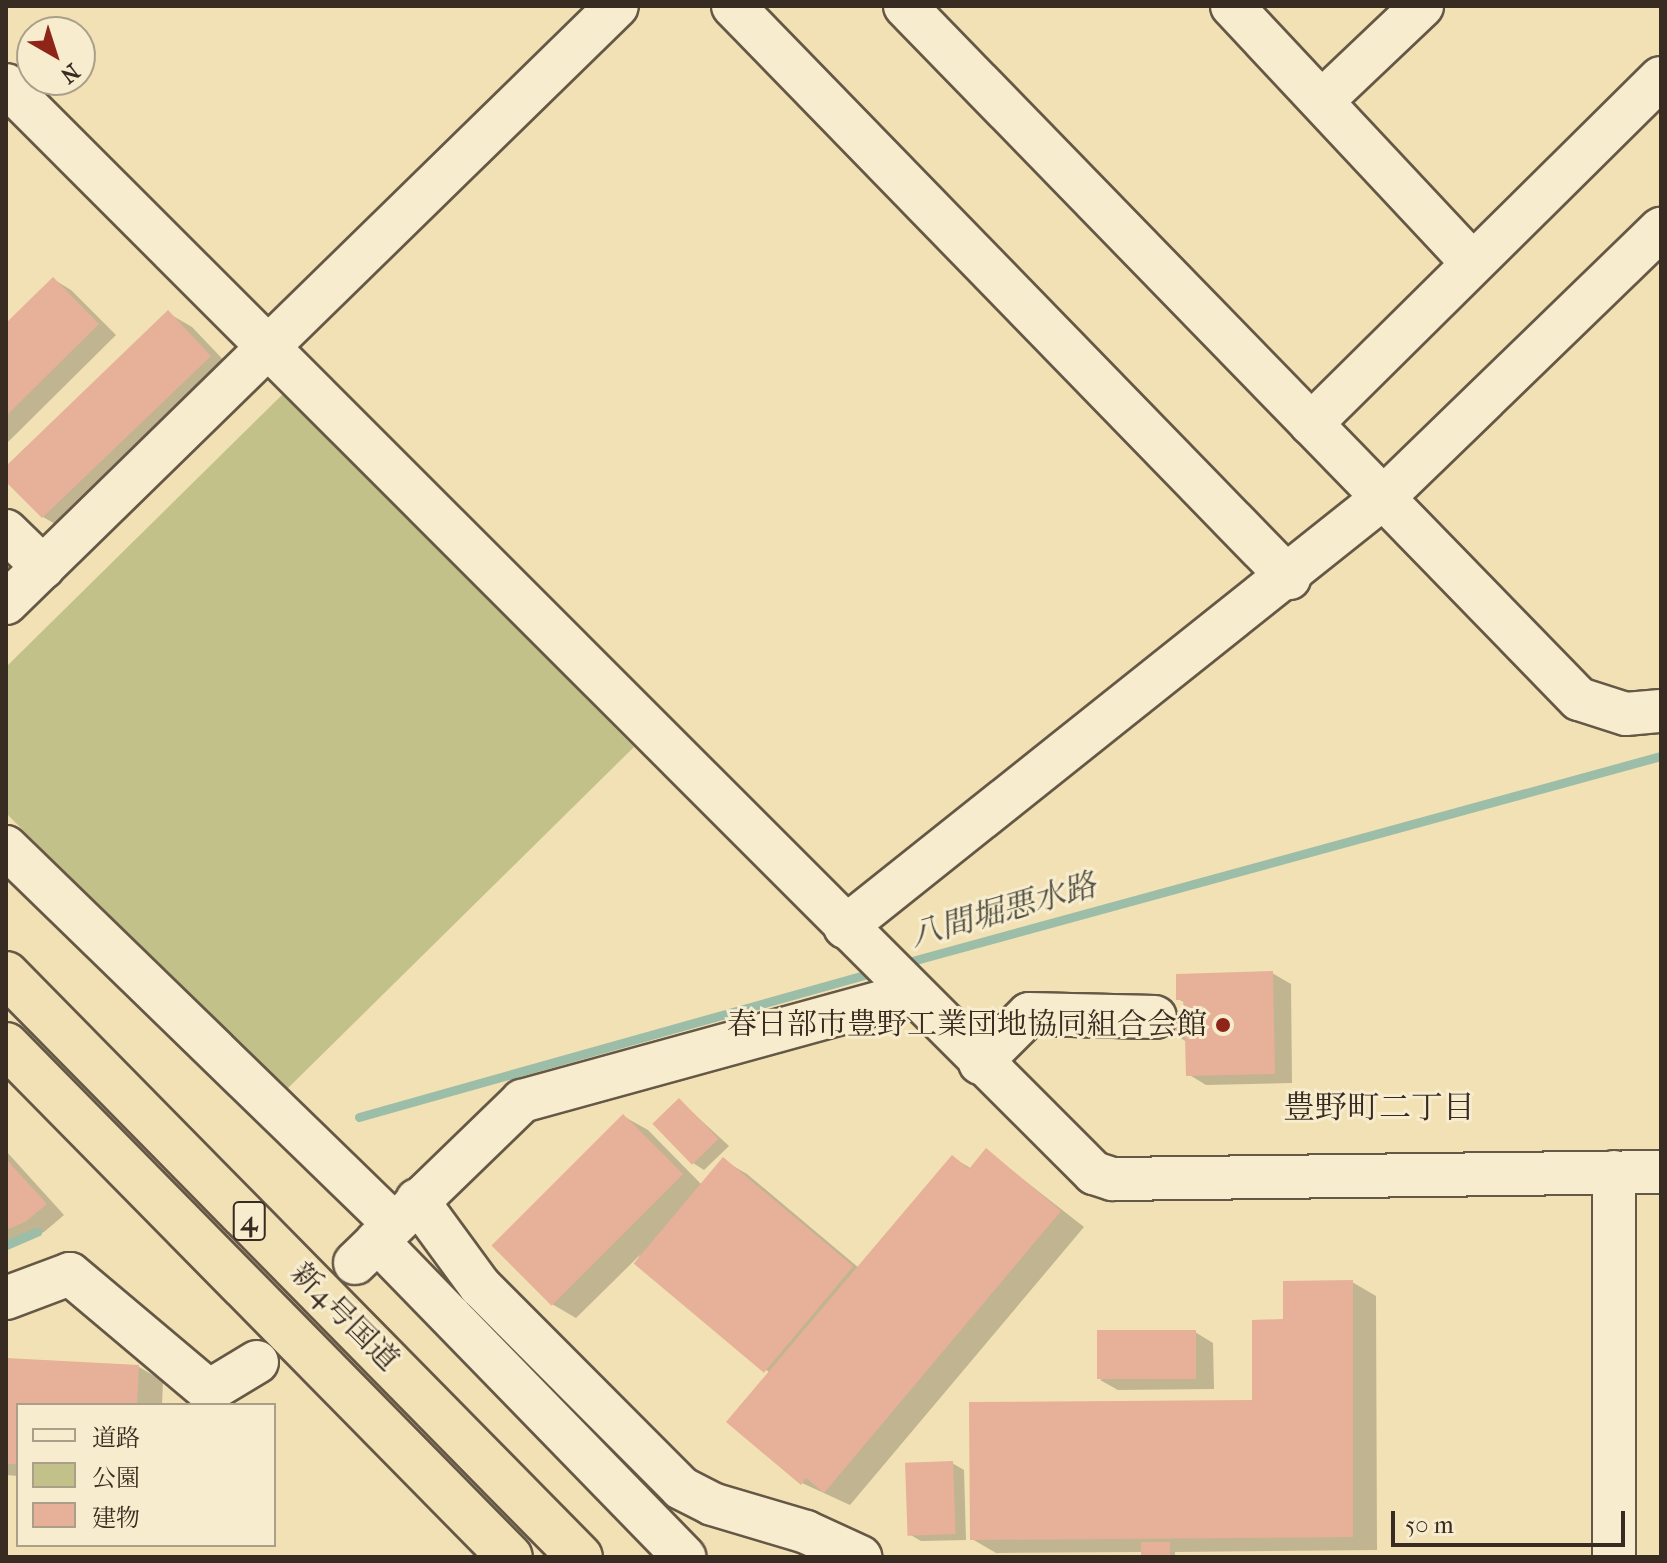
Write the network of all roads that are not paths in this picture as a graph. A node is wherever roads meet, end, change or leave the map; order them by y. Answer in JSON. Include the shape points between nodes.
{"nodes":[{"id":1,"x":617,"y":6,"type":"edge"},
{"id":2,"x":733,"y":6,"type":"edge"},
{"id":3,"x":905,"y":6,"type":"edge"},
{"id":4,"x":1232,"y":6,"type":"edge"},
{"id":5,"x":1422,"y":6,"type":"edge"},
{"id":6,"x":1661,"y":78,"type":"edge"},
{"id":7,"x":6,"y":85,"type":"edge"},
{"id":8,"x":1322,"y":101,"type":"junction"},
{"id":9,"x":1661,"y":229,"type":"edge"},
{"id":10,"x":1471,"y":261,"type":"junction"},
{"id":11,"x":266,"y":349,"type":"junction"},
{"id":12,"x":1311,"y":424,"type":"junction"},
{"id":13,"x":1383,"y":498,"type":"junction"},
{"id":14,"x":6,"y":531,"type":"edge"},
{"id":15,"x":43,"y":567,"type":"junction"},
{"id":16,"x":1289,"y":578,"type":"junction"},
{"id":17,"x":6,"y":603,"type":"edge"},
{"id":18,"x":1661,"y":711,"type":"edge"},
{"id":19,"x":6,"y":847,"type":"edge"},
{"id":20,"x":858,"y":940,"type":"junction"},
{"id":21,"x":6,"y":974,"type":"edge"},
{"id":22,"x":906,"y":989,"type":"junction"},
{"id":23,"x":1155,"y":1017,"type":"dead end"},
{"id":24,"x":6,"y":1045,"type":"edge"},
{"id":25,"x":980,"y":1063,"type":"junction"},
{"id":26,"x":1614,"y":1172,"type":"junction"},
{"id":27,"x":1661,"y":1172,"type":"edge"},
{"id":28,"x":386,"y":1232,"type":"junction"},
{"id":29,"x":6,"y":1298,"type":"edge"},
{"id":30,"x":257,"y":1362,"type":"dead end"},
{"id":31,"x":510,"y":1557,"type":"edge"},
{"id":32,"x":580,"y":1557,"type":"edge"},
{"id":33,"x":684,"y":1557,"type":"edge"},
{"id":34,"x":860,"y":1557,"type":"edge"},
{"id":35,"x":1614,"y":1557,"type":"edge"}],
"edges":[{"from":1,"to":11,"type":"street"},
{"from":2,"to":16,"type":"street"},
{"from":3,"to":12,"type":"street"},
{"from":4,"to":8,"type":"street"},
{"from":5,"to":8,"type":"street"},
{"from":6,"to":10,"type":"street"},
{"from":7,"to":11,"type":"street"},
{"from":8,"to":10,"type":"street"},
{"from":9,"to":13,"type":"street"},
{"from":10,"to":12,"type":"street"},
{"from":11,"to":15,"type":"street"},
{"from":11,"to":20,"type":"street"},
{"from":12,"to":13,"type":"street"},
{"from":13,"to":16,"type":"street"},
{"from":13,"to":18,"type":"street","via":[[1579,699],[1626,714]]},
{"from":14,"to":15,"type":"street"},
{"from":15,"to":17,"type":"street"},
{"from":16,"to":20,"type":"street"},
{"from":19,"to":28,"type":"street"},
{"from":20,"to":22,"type":"street"},
{"from":21,"to":32,"type":"highway","name":"新4号国道","number":"4"},
{"from":22,"to":25,"type":"street"},
{"from":22,"to":28,"type":"street","via":[[522,1101]]},
{"from":23,"to":25,"type":"street","via":[[1029,1014]]},
{"from":24,"to":31,"type":"highway","name":"新4号国道","number":"4"},
{"from":25,"to":26,"type":"street","via":[[1078,1160],[1113,1179]]},
{"from":26,"to":27,"type":"street"},
{"from":26,"to":35,"type":"street"},
{"from":28,"to":33,"type":"street"},
{"from":28,"to":34,"type":"street","via":[[480,1286],[681,1488]]},
{"from":29,"to":30,"type":"street","via":[[70,1274],[209,1391]]}]}
